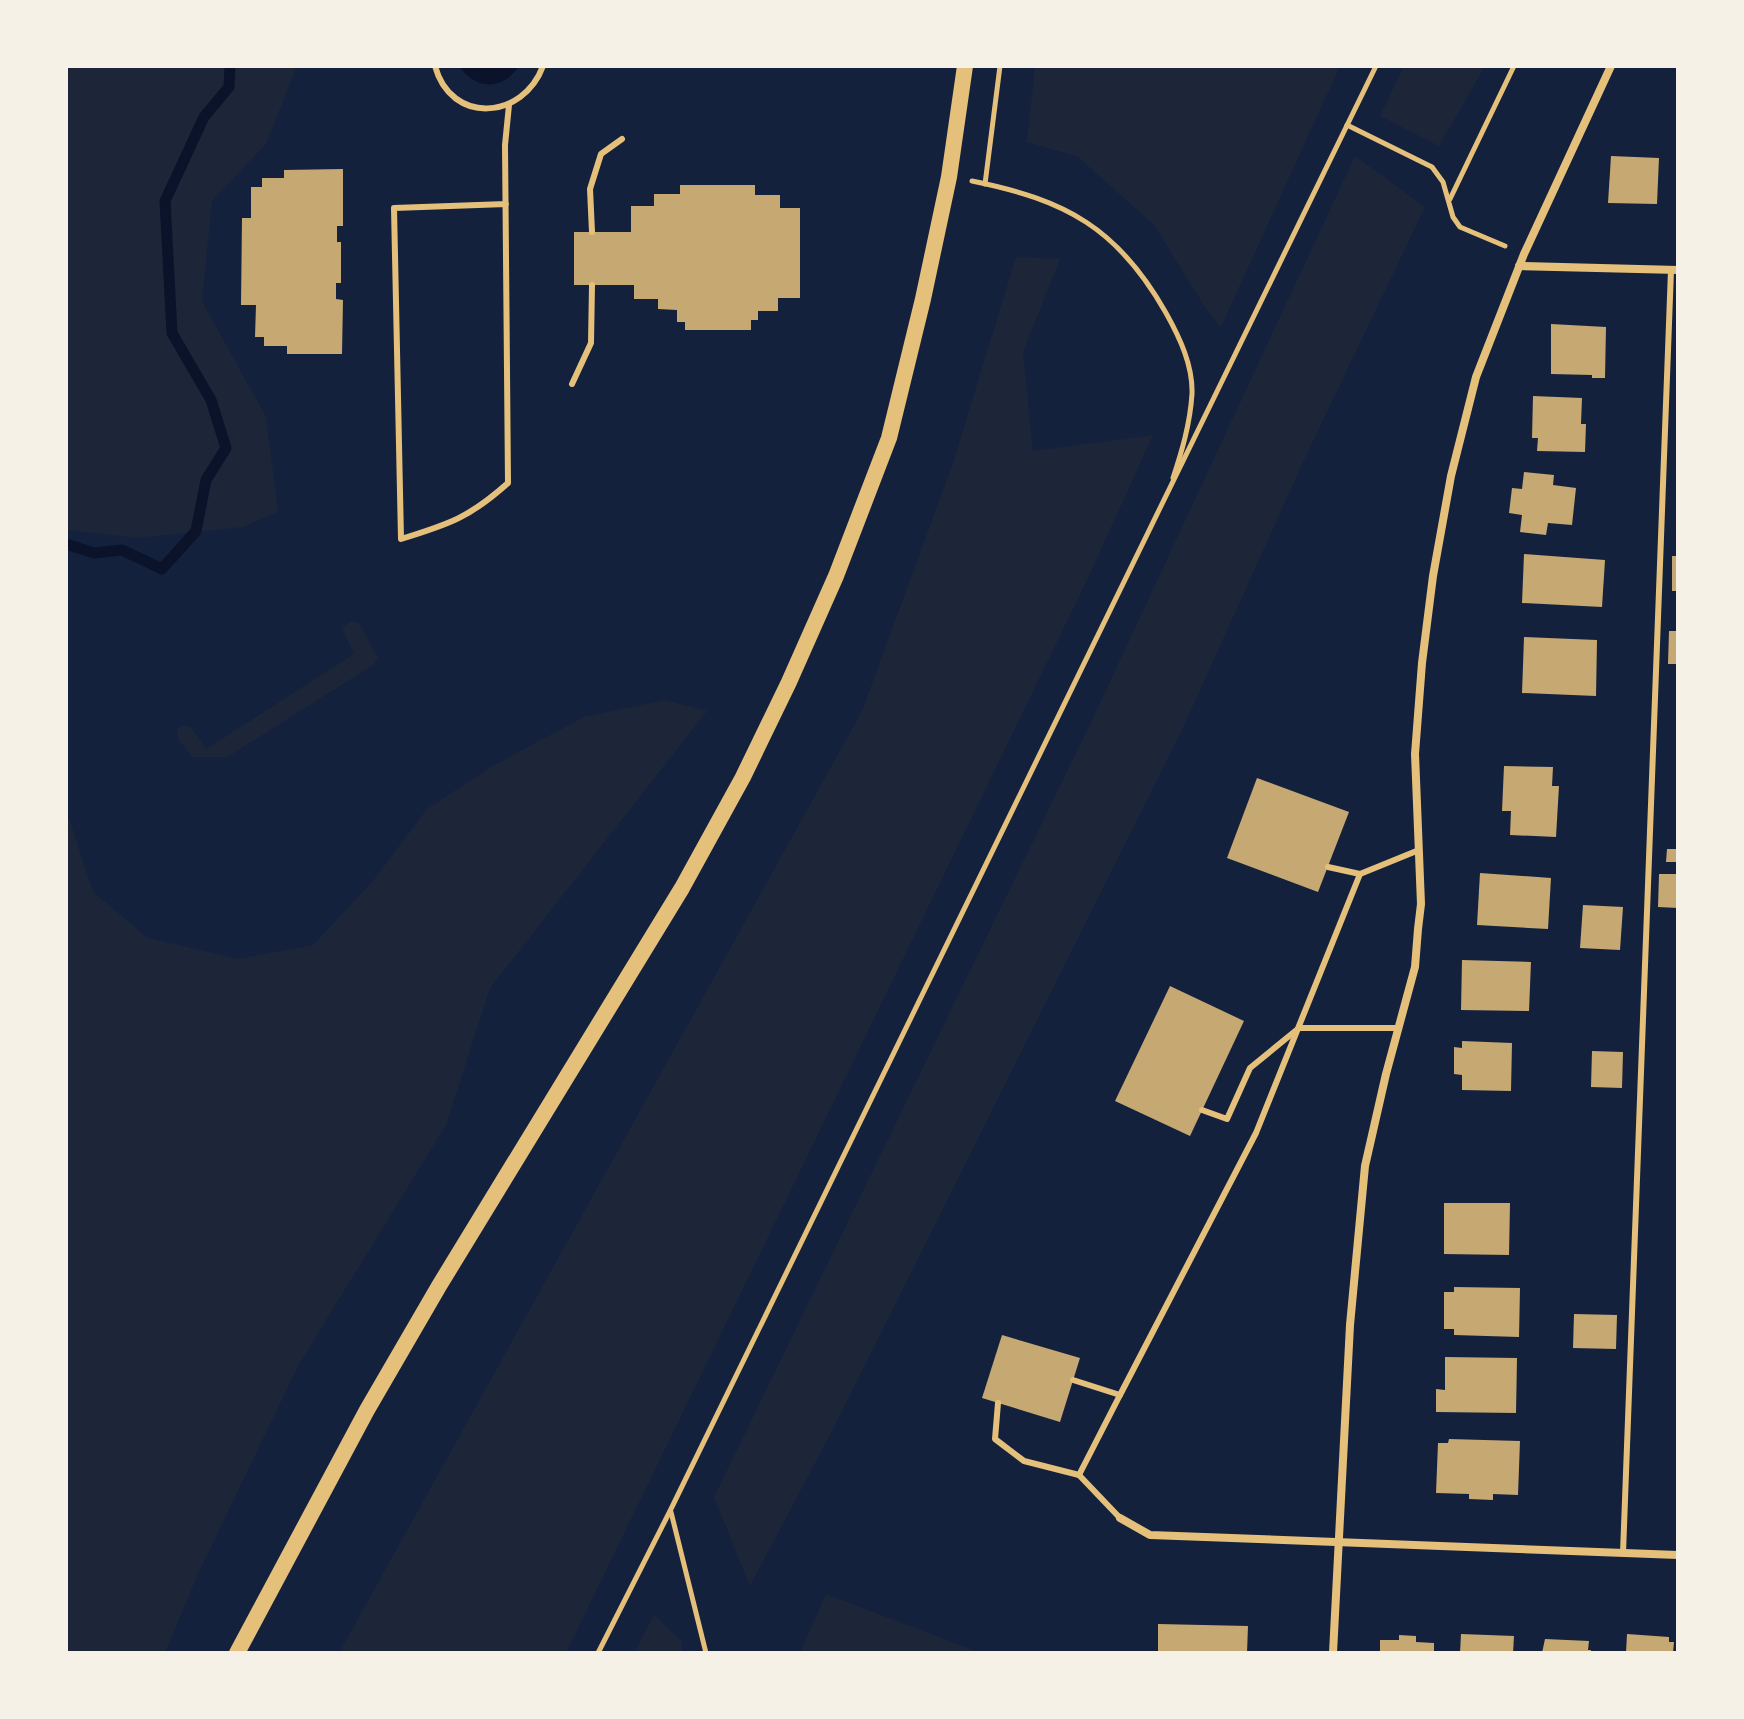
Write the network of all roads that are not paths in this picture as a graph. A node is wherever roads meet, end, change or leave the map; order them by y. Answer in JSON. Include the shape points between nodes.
{"nodes":[{"id":1,"x":435,"y":66,"type":"edge"},
{"id":2,"x":543,"y":66,"type":"edge"},
{"id":3,"x":965,"y":66,"type":"edge"},
{"id":4,"x":1611,"y":66,"type":"edge"},
{"id":5,"x":509,"y":105,"type":"junction"},
{"id":6,"x":622,"y":139,"type":"dead end"},
{"id":7,"x":506,"y":204,"type":"junction"},
{"id":8,"x":592,"y":232,"type":"dead end"},
{"id":9,"x":1519,"y":266,"type":"junction"},
{"id":10,"x":1675,"y":270,"type":"edge"},
{"id":11,"x":592,"y":285,"type":"dead end"},
{"id":12,"x":572,"y":384,"type":"dead end"},
{"id":13,"x":1419,"y":850,"type":"junction"},
{"id":14,"x":1328,"y":867,"type":"dead end"},
{"id":15,"x":1360,"y":874,"type":"junction"},
{"id":16,"x":1299,"y":1028,"type":"junction"},
{"id":17,"x":1399,"y":1028,"type":"junction"},
{"id":18,"x":1202,"y":1110,"type":"dead end"},
{"id":19,"x":1073,"y":1380,"type":"dead end"},
{"id":20,"x":1120,"y":1395,"type":"junction"},
{"id":21,"x":998,"y":1403,"type":"dead end"},
{"id":22,"x":1079,"y":1475,"type":"junction"},
{"id":23,"x":1120,"y":1518,"type":"joint"},
{"id":24,"x":1338,"y":1542,"type":"junction"},
{"id":25,"x":1623,"y":1553,"type":"junction"},
{"id":26,"x":1678,"y":1555,"type":"edge"},
{"id":27,"x":237,"y":1653,"type":"edge"},
{"id":28,"x":1333,"y":1653,"type":"edge"}],
"edges":[{"from":1,"to":5,"type":"lane","via":[[444,86],[465,103],[491,109]]},
{"from":2,"to":5,"type":"lane","via":[[525,96]]},
{"from":3,"to":27,"type":"main road","via":[[949,177],[889,438],[836,576],[750,764],[682,888],[367,1410]]},
{"from":4,"to":9,"type":"street"},
{"from":5,"to":7,"type":"lane"},
{"from":6,"to":8,"type":"lane","via":[[601,154],[590,189]]},
{"from":7,"to":7,"type":"lane","via":[[508,483],[480,508],[401,539],[394,208]]},
{"from":9,"to":10,"type":"street"},
{"from":9,"to":13,"type":"street","via":[[1476,377],[1433,576],[1415,754]]},
{"from":10,"to":25,"type":"lane"},
{"from":11,"to":12,"type":"lane","via":[[591,343]]},
{"from":13,"to":15,"type":"lane"},
{"from":13,"to":17,"type":"street","via":[[1415,967]]},
{"from":14,"to":15,"type":"lane"},
{"from":15,"to":16,"type":"lane"},
{"from":16,"to":17,"type":"lane"},
{"from":16,"to":18,"type":"lane","via":[[1250,1068],[1227,1119]]},
{"from":16,"to":20,"type":"lane","via":[[1256,1133]]},
{"from":17,"to":24,"type":"street","via":[[1365,1166]]},
{"from":19,"to":20,"type":"lane"},
{"from":20,"to":22,"type":"lane"},
{"from":21,"to":22,"type":"lane","via":[[995,1439],[1024,1461]]},
{"from":22,"to":23,"type":"lane"},
{"from":23,"to":24,"type":"street","via":[[1150,1535]]},
{"from":24,"to":25,"type":"street"},
{"from":24,"to":28,"type":"street"},
{"from":25,"to":26,"type":"street"}]}
